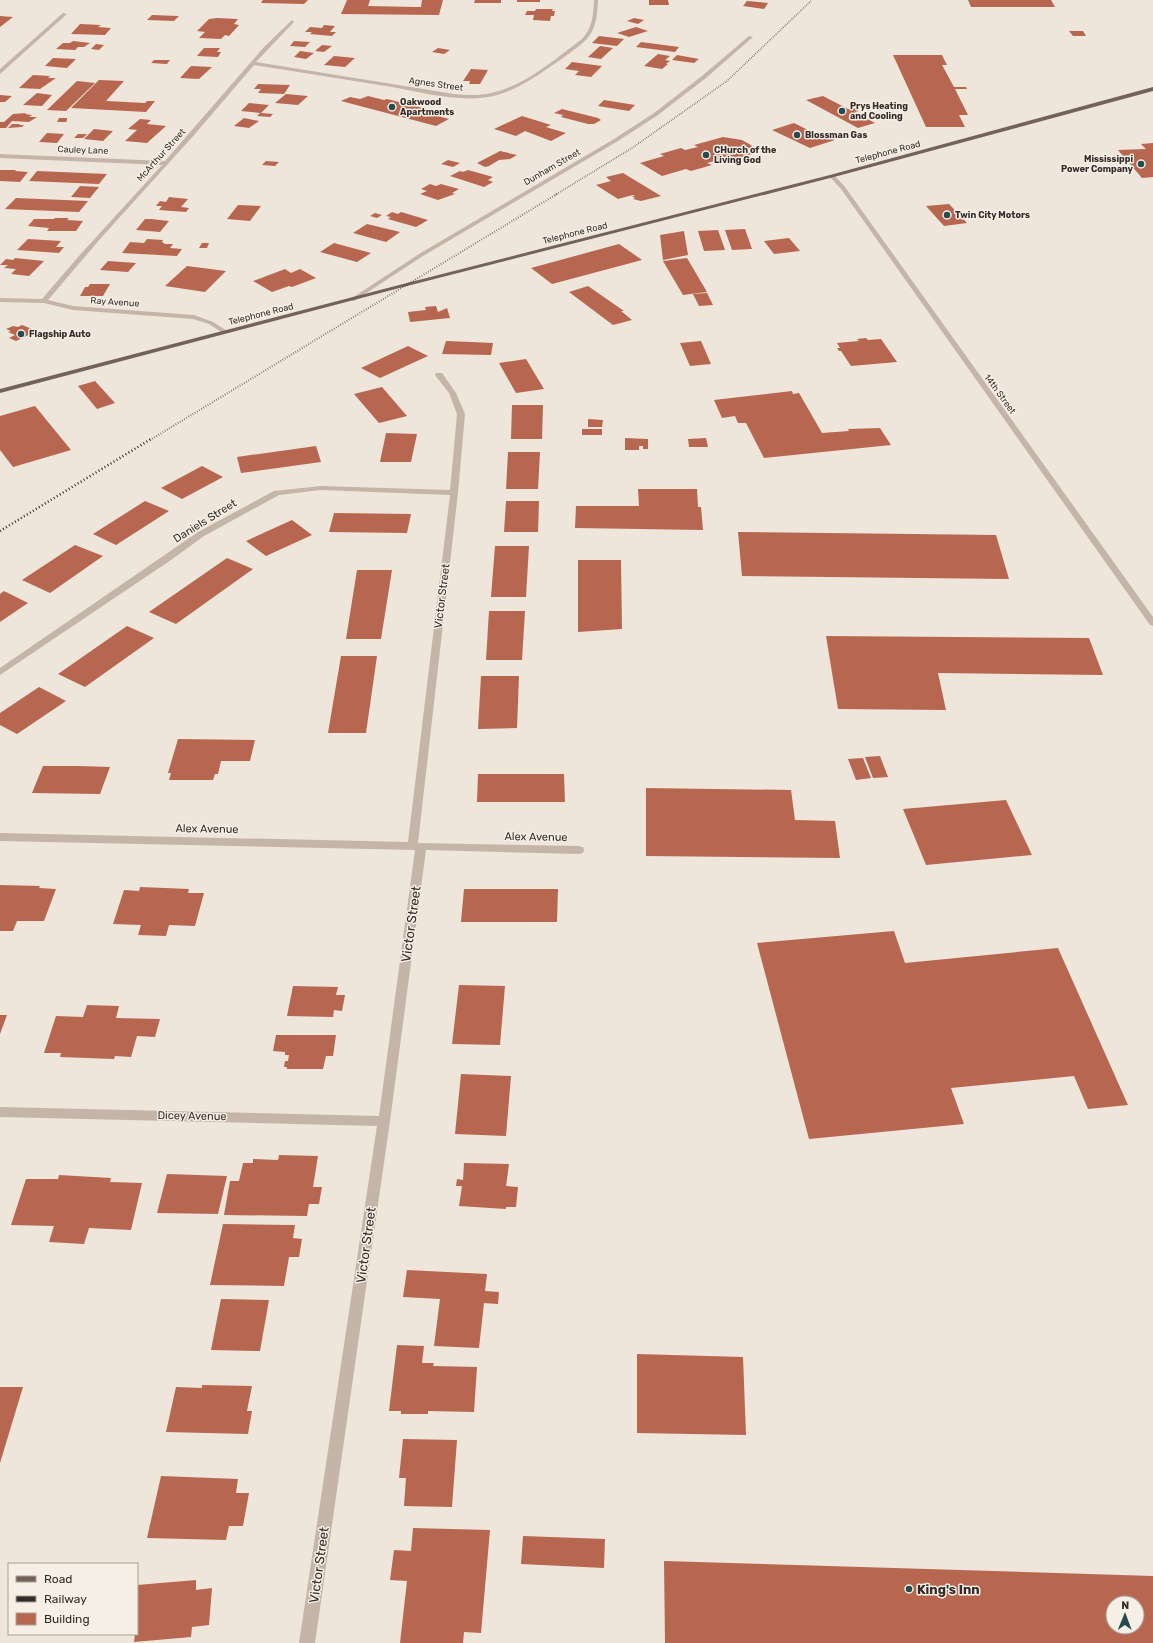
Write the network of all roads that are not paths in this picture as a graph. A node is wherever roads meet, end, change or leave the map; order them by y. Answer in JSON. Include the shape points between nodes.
{"nodes":[{"id":1,"x":596,"y":0,"type":"edge"},
{"id":2,"x":65,"y":14,"type":"dead end"},
{"id":3,"x":292,"y":21,"type":"dead end"},
{"id":4,"x":751,"y":37,"type":"dead end"},
{"id":5,"x":253,"y":63,"type":"junction"},
{"id":6,"x":0,"y":72,"type":"edge"},
{"id":7,"x":1153,"y":89,"type":"edge"},
{"id":8,"x":0,"y":156,"type":"edge"},
{"id":9,"x":166,"y":163,"type":"junction"},
{"id":10,"x":832,"y":176,"type":"junction"},
{"id":11,"x":0,"y":300,"type":"edge"},
{"id":12,"x":352,"y":300,"type":"junction"},
{"id":13,"x":44,"y":301,"type":"junction"},
{"id":14,"x":225,"y":332,"type":"junction"},
{"id":15,"x":439,"y":375,"type":"dead end"},
{"id":16,"x":0,"y":392,"type":"edge"},
{"id":17,"x":454,"y":493,"type":"junction"},
{"id":18,"x":1153,"y":623,"type":"edge"},
{"id":19,"x":0,"y":672,"type":"edge"},
{"id":20,"x":0,"y":838,"type":"edge"},
{"id":21,"x":417,"y":846,"type":"junction"},
{"id":22,"x":579,"y":850,"type":"dead end"},
{"id":23,"x":0,"y":1112,"type":"edge"},
{"id":24,"x":384,"y":1121,"type":"junction"},
{"id":25,"x":307,"y":1643,"type":"edge"}],
"edges":[{"from":1,"to":5,"type":"street","name":"Agnes Street","via":[[595,24],[592,32],[584,40],[514,86],[495,94],[454,96]]},
{"from":2,"to":6,"type":"street"},
{"from":3,"to":5,"type":"street","name":"McArthur Street"},
{"from":4,"to":12,"type":"street","name":"Dunham Street","via":[[704,78],[656,114],[428,251]]},
{"from":5,"to":9,"type":"street","name":"McArthur Street"},
{"from":7,"to":10,"type":"main road","name":"Telephone Road"},
{"from":8,"to":9,"type":"street","name":"Cauley Lane"},
{"from":9,"to":13,"type":"street","name":"McArthur Street","via":[[74,264]]},
{"from":10,"to":12,"type":"main road","name":"Telephone Road"},
{"from":10,"to":18,"type":"street","name":"14th Street"},
{"from":11,"to":13,"type":"street","name":"Ray Avenue"},
{"from":12,"to":14,"type":"main road","name":"Telephone Road"},
{"from":13,"to":14,"type":"street","name":"Ray Avenue","via":[[73,308],[194,317],[211,323]]},
{"from":14,"to":16,"type":"main road","name":"Telephone Road"},
{"from":15,"to":17,"type":"street","name":"Victor Street","via":[[459,405],[461,414]]},
{"from":17,"to":19,"type":"street","name":"Daniels Street","via":[[321,488],[277,493],[201,534]]},
{"from":17,"to":21,"type":"street","name":"Victor Street"},
{"from":20,"to":21,"type":"street","name":"Alex Avenue"},
{"from":21,"to":22,"type":"street","name":"Alex Avenue"},
{"from":21,"to":24,"type":"street","name":"Victor Street"},
{"from":23,"to":24,"type":"street","name":"Dicey Avenue"},
{"from":24,"to":25,"type":"street","name":"Victor Street"}]}
